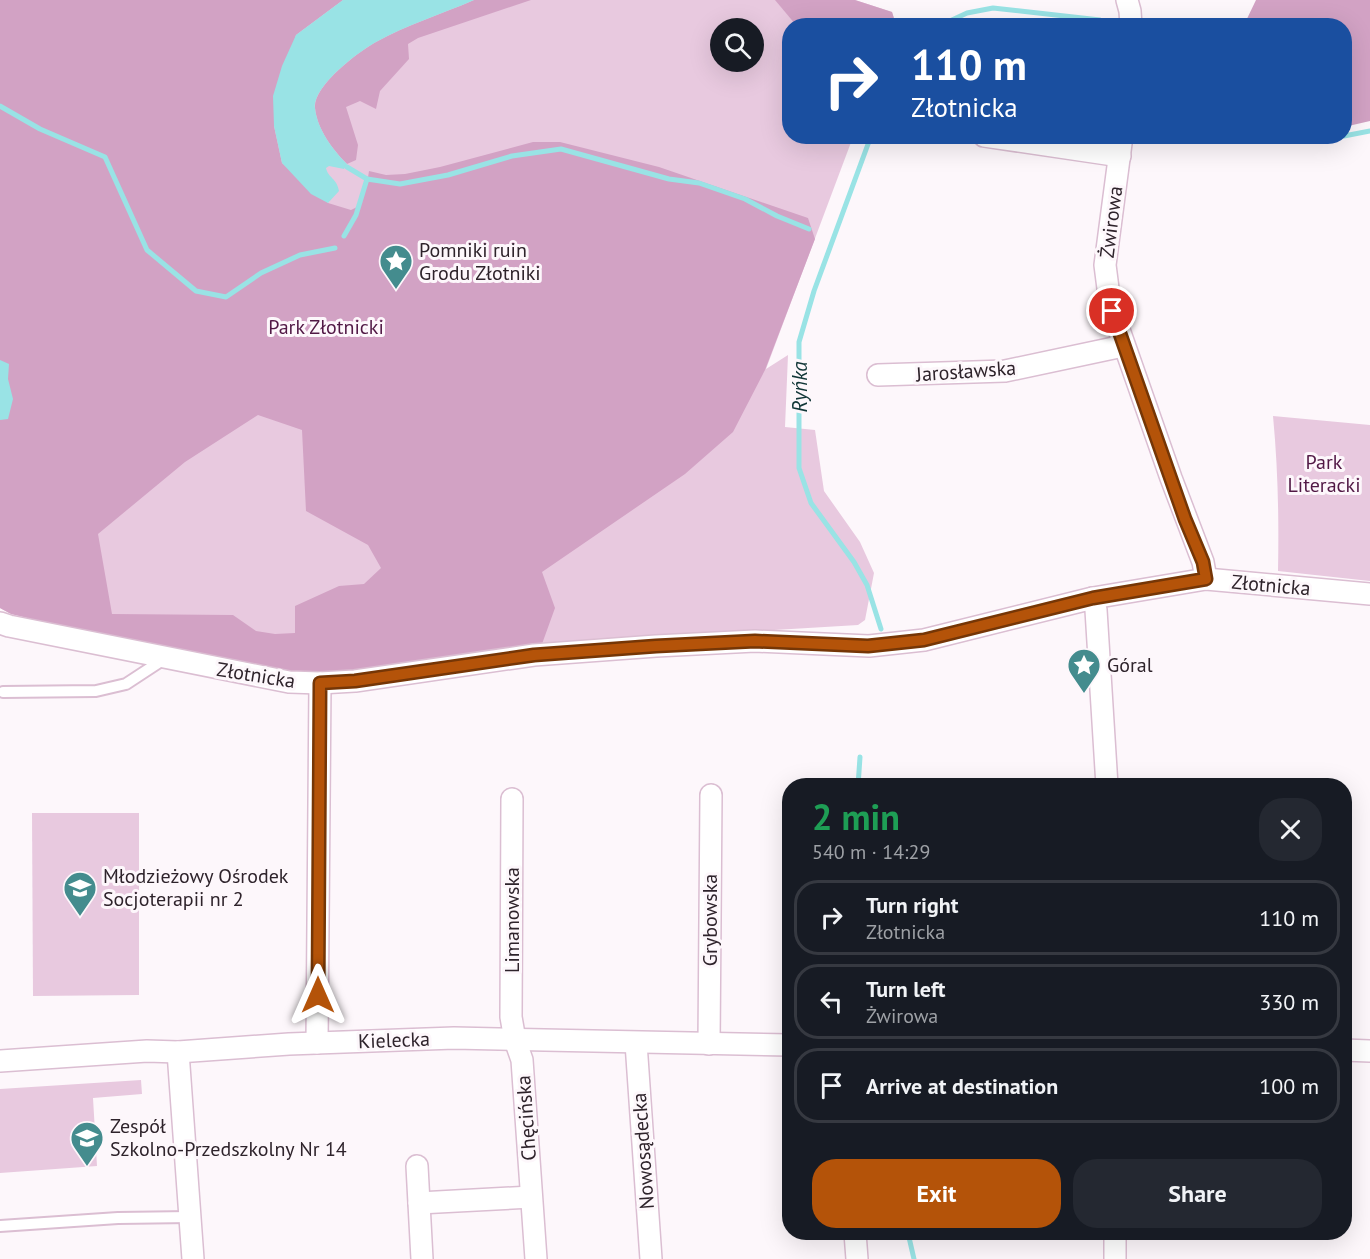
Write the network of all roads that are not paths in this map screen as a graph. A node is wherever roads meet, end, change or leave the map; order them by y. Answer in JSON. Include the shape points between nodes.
{"nodes":[{"id":1,"x":1126,"y":0,"type":"edge"},
{"id":2,"x":1130,"y":18,"type":"edge"},
{"id":3,"x":1094,"y":144,"type":"edge"},
{"id":4,"x":1121,"y":146,"type":"edge"},
{"id":5,"x":1123,"y":346,"type":"junction"},
{"id":6,"x":878,"y":375,"type":"dead end"},
{"id":7,"x":1206,"y":579,"type":"junction"},
{"id":8,"x":1370,"y":594,"type":"edge"},
{"id":9,"x":1093,"y":598,"type":"junction"},
{"id":10,"x":0,"y":622,"type":"edge"},
{"id":11,"x":160,"y":657,"type":"junction"},
{"id":12,"x":320,"y":683,"type":"junction"},
{"id":13,"x":3,"y":692,"type":"dead end"},
{"id":14,"x":1106,"y":778,"type":"edge"},
{"id":15,"x":711,"y":795,"type":"dead end"},
{"id":16,"x":512,"y":799,"type":"dead end"},
{"id":17,"x":515,"y":1040,"type":"junction"},
{"id":18,"x":317,"y":1043,"type":"junction"},
{"id":19,"x":636,"y":1043,"type":"junction"},
{"id":20,"x":709,"y":1044,"type":"junction"},
{"id":21,"x":782,"y":1045,"type":"edge"},
{"id":22,"x":1352,"y":1050,"type":"edge"},
{"id":23,"x":1370,"y":1051,"type":"edge"},
{"id":24,"x":178,"y":1052,"type":"junction"},
{"id":25,"x":0,"y":1061,"type":"edge"},
{"id":26,"x":417,"y":1166,"type":"dead end"},
{"id":27,"x":531,"y":1197,"type":"junction"},
{"id":28,"x":419,"y":1203,"type":"junction"},
{"id":29,"x":190,"y":1217,"type":"junction"},
{"id":30,"x":0,"y":1226,"type":"edge"},
{"id":31,"x":856,"y":1240,"type":"edge"},
{"id":32,"x":1115,"y":1240,"type":"edge"},
{"id":33,"x":193,"y":1259,"type":"edge"},
{"id":34,"x":422,"y":1259,"type":"edge"},
{"id":35,"x":536,"y":1259,"type":"edge"},
{"id":36,"x":651,"y":1259,"type":"edge"},
{"id":37,"x":857,"y":1259,"type":"edge"},
{"id":38,"x":1115,"y":1259,"type":"edge"}],
"edges":[{"from":1,"to":2,"type":"street"},
{"from":3,"to":4,"type":"street"},
{"from":4,"to":5,"type":"street","name":"Żwirowa","via":[[1106,265],[1110,303]]},
{"from":5,"to":6,"type":"street","name":"Jarosławska","via":[[1005,371]]},
{"from":5,"to":7,"type":"street","name":"Żwirowa"},
{"from":7,"to":8,"type":"street","name":"Złotnicka"},
{"from":7,"to":9,"type":"street","name":"Złotnicka"},
{"from":9,"to":12,"type":"street","name":"Złotnicka","via":[[896,644],[732,641],[656,646],[534,655]]},
{"from":9,"to":14,"type":"street"},
{"from":10,"to":11,"type":"street","name":"Złotnicka"},
{"from":11,"to":12,"type":"street","name":"Złotnicka","via":[[289,682]]},
{"from":11,"to":13,"type":"lane","via":[[158,663],[126,684],[96,691]]},
{"from":12,"to":18,"type":"street"},
{"from":15,"to":20,"type":"street","name":"Grybowska"},
{"from":16,"to":17,"type":"street","name":"Limanowska"},
{"from":17,"to":18,"type":"street","name":"Kielecka"},
{"from":17,"to":19,"type":"street","name":"Kielecka"},
{"from":17,"to":27,"type":"street","name":"Chęcińska","via":[[522,1060]]},
{"from":18,"to":24,"type":"street","name":"Kielecka"},
{"from":19,"to":20,"type":"street","name":"Kielecka"},
{"from":19,"to":36,"type":"street","name":"Nowosądecka"},
{"from":20,"to":21,"type":"street","name":"Kielecka"},
{"from":22,"to":23,"type":"street"},
{"from":24,"to":25,"type":"street","name":"Kielecka"},
{"from":24,"to":29,"type":"street"},
{"from":26,"to":28,"type":"street"},
{"from":27,"to":28,"type":"street"},
{"from":27,"to":35,"type":"street","name":"Chęcińska"},
{"from":28,"to":34,"type":"street"},
{"from":29,"to":30,"type":"lane"},
{"from":29,"to":33,"type":"street"},
{"from":31,"to":37,"type":"street"},
{"from":32,"to":38,"type":"street"}]}
